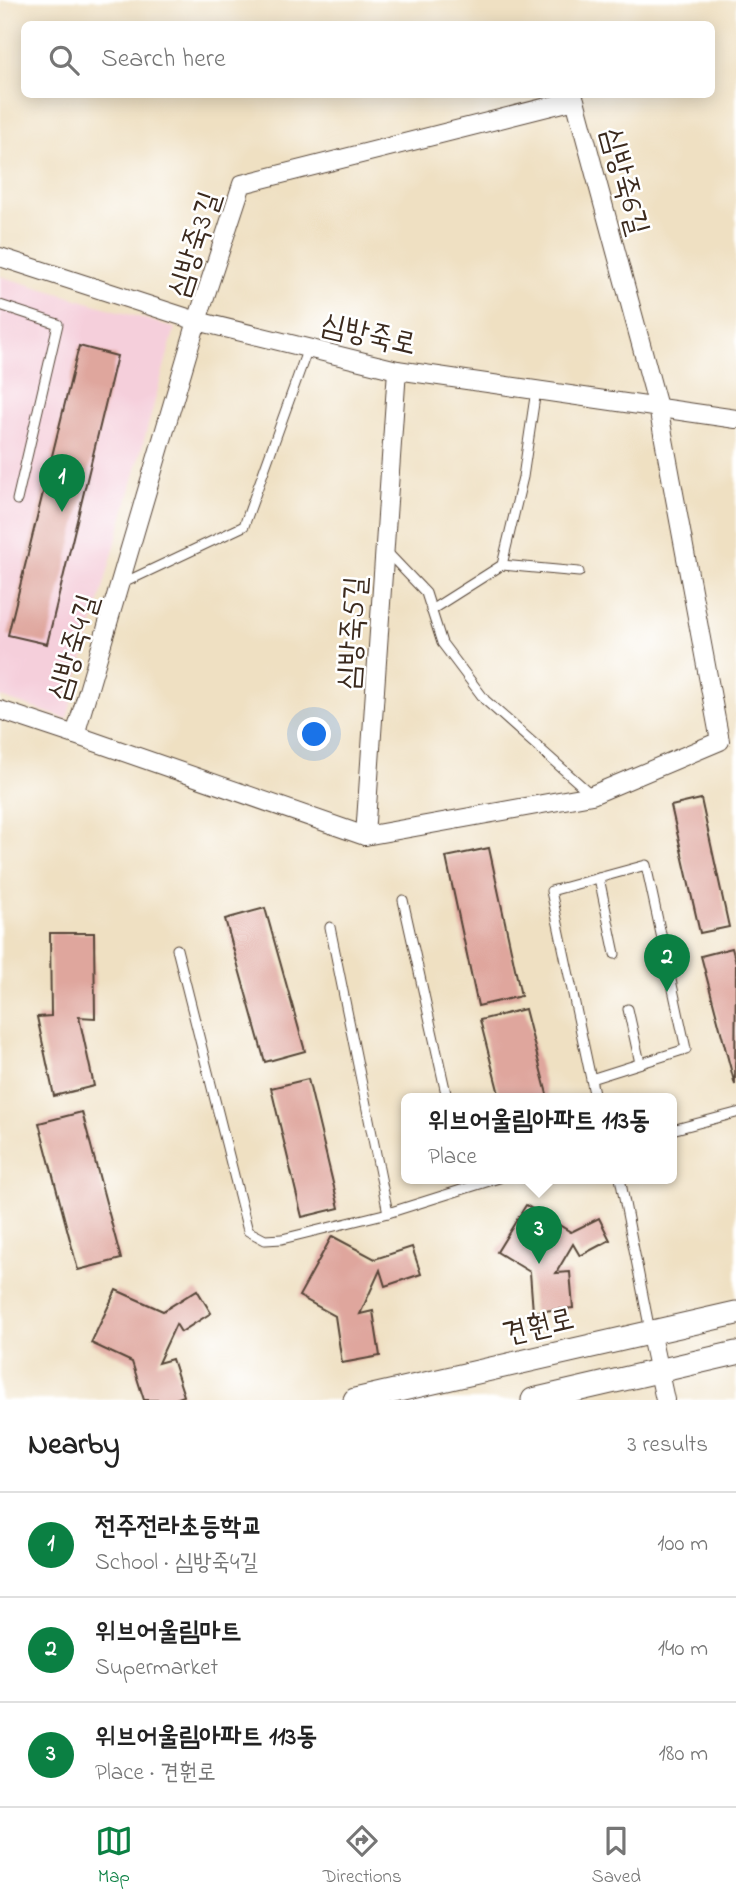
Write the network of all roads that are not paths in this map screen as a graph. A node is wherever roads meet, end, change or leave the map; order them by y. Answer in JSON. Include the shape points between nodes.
{"nodes":[{"id":1,"x":242,"y":184,"type":"joint"},
{"id":2,"x":0,"y":257,"type":"edge"},
{"id":3,"x":0,"y":305,"type":"edge"},
{"id":4,"x":197,"y":321,"type":"junction"},
{"id":5,"x":308,"y":348,"type":"junction"},
{"id":6,"x":397,"y":370,"type":"junction"},
{"id":7,"x":536,"y":390,"type":"junction"},
{"id":8,"x":658,"y":407,"type":"junction"},
{"id":9,"x":736,"y":419,"type":"edge"},
{"id":10,"x":17,"y":500,"type":"dead end"},
{"id":11,"x":384,"y":550,"type":"junction"},
{"id":12,"x":502,"y":565,"type":"junction"},
{"id":13,"x":579,"y":572,"type":"dead end"},
{"id":14,"x":119,"y":586,"type":"junction"},
{"id":15,"x":431,"y":610,"type":"junction"},
{"id":16,"x":0,"y":710,"type":"edge"},
{"id":17,"x":75,"y":735,"type":"junction"},
{"id":18,"x":592,"y":795,"type":"junction"},
{"id":19,"x":365,"y":836,"type":"junction"},
{"id":20,"x":599,"y":877,"type":"junction"},
{"id":21,"x":403,"y":900,"type":"dead end"},
{"id":22,"x":330,"y":927,"type":"dead end"},
{"id":23,"x":177,"y":949,"type":"dead end"},
{"id":24,"x":615,"y":954,"type":"dead end"},
{"id":25,"x":628,"y":1009,"type":"dead end"},
{"id":26,"x":640,"y":1063,"type":"junction"},
{"id":27,"x":591,"y":1079,"type":"junction"},
{"id":28,"x":446,"y":1093,"type":"edge"},
{"id":29,"x":594,"y":1093,"type":"edge"},
{"id":30,"x":736,"y":1113,"type":"edge"},
{"id":31,"x":677,"y":1129,"type":"edge"},
{"id":32,"x":463,"y":1184,"type":"edge"},
{"id":33,"x":621,"y":1184,"type":"edge"},
{"id":34,"x":388,"y":1213,"type":"junction"},
{"id":35,"x":736,"y":1312,"type":"edge"},
{"id":36,"x":650,"y":1331,"type":"junction"},
{"id":37,"x":736,"y":1353,"type":"edge"},
{"id":38,"x":659,"y":1370,"type":"junction"},
{"id":39,"x":355,"y":1400,"type":"edge"},
{"id":40,"x":533,"y":1400,"type":"edge"},
{"id":41,"x":665,"y":1400,"type":"edge"}],
"edges":[{"from":1,"to":4,"type":"street","name":"심방죽3길"},
{"from":1,"to":8,"type":"street","name":"심방죽6길","via":[[575,100]]},
{"from":2,"to":4,"type":"street","name":"심방죽로"},
{"from":3,"to":10,"type":"lane","via":[[58,324]]},
{"from":4,"to":5,"type":"street","name":"심방죽로"},
{"from":4,"to":14,"type":"street","name":"심방죽4길"},
{"from":5,"to":6,"type":"street","name":"심방죽로"},
{"from":5,"to":14,"type":"lane","via":[[244,526]]},
{"from":6,"to":7,"type":"street","name":"심방죽로"},
{"from":6,"to":11,"type":"street","name":"심방죽5길"},
{"from":7,"to":8,"type":"street","name":"심방죽로"},
{"from":7,"to":12,"type":"lane","via":[[523,477]]},
{"from":8,"to":9,"type":"street","name":"심방죽로"},
{"from":8,"to":18,"type":"street","via":[[720,741]]},
{"from":11,"to":15,"type":"lane","via":[[426,593]]},
{"from":11,"to":19,"type":"street","name":"심방죽5길"},
{"from":12,"to":13,"type":"lane"},
{"from":12,"to":15,"type":"lane"},
{"from":14,"to":17,"type":"street","name":"심방죽4길"},
{"from":15,"to":18,"type":"lane","via":[[442,643],[485,700]]},
{"from":16,"to":17,"type":"street"},
{"from":17,"to":19,"type":"street","name":"심방죽4길"},
{"from":18,"to":19,"type":"street"},
{"from":20,"to":24,"type":"lane"},
{"from":20,"to":26,"type":"lane","via":[[646,865],[649,878],[686,1049]]},
{"from":20,"to":27,"type":"lane","via":[[551,891]]},
{"from":21,"to":28,"type":"lane"},
{"from":22,"to":34,"type":"lane"},
{"from":23,"to":34,"type":"lane","via":[[248,1231],[265,1240],[282,1239]]},
{"from":25,"to":26,"type":"lane"},
{"from":26,"to":27,"type":"lane"},
{"from":27,"to":29,"type":"lane"},
{"from":30,"to":31,"type":"lane"},
{"from":32,"to":34,"type":"lane"},
{"from":33,"to":36,"type":"lane"},
{"from":35,"to":36,"type":"street","name":"견훤로"},
{"from":36,"to":38,"type":"street"},
{"from":36,"to":39,"type":"street","name":"견훤로"},
{"from":37,"to":38,"type":"street"},
{"from":38,"to":40,"type":"street"},
{"from":38,"to":41,"type":"street"}]}
